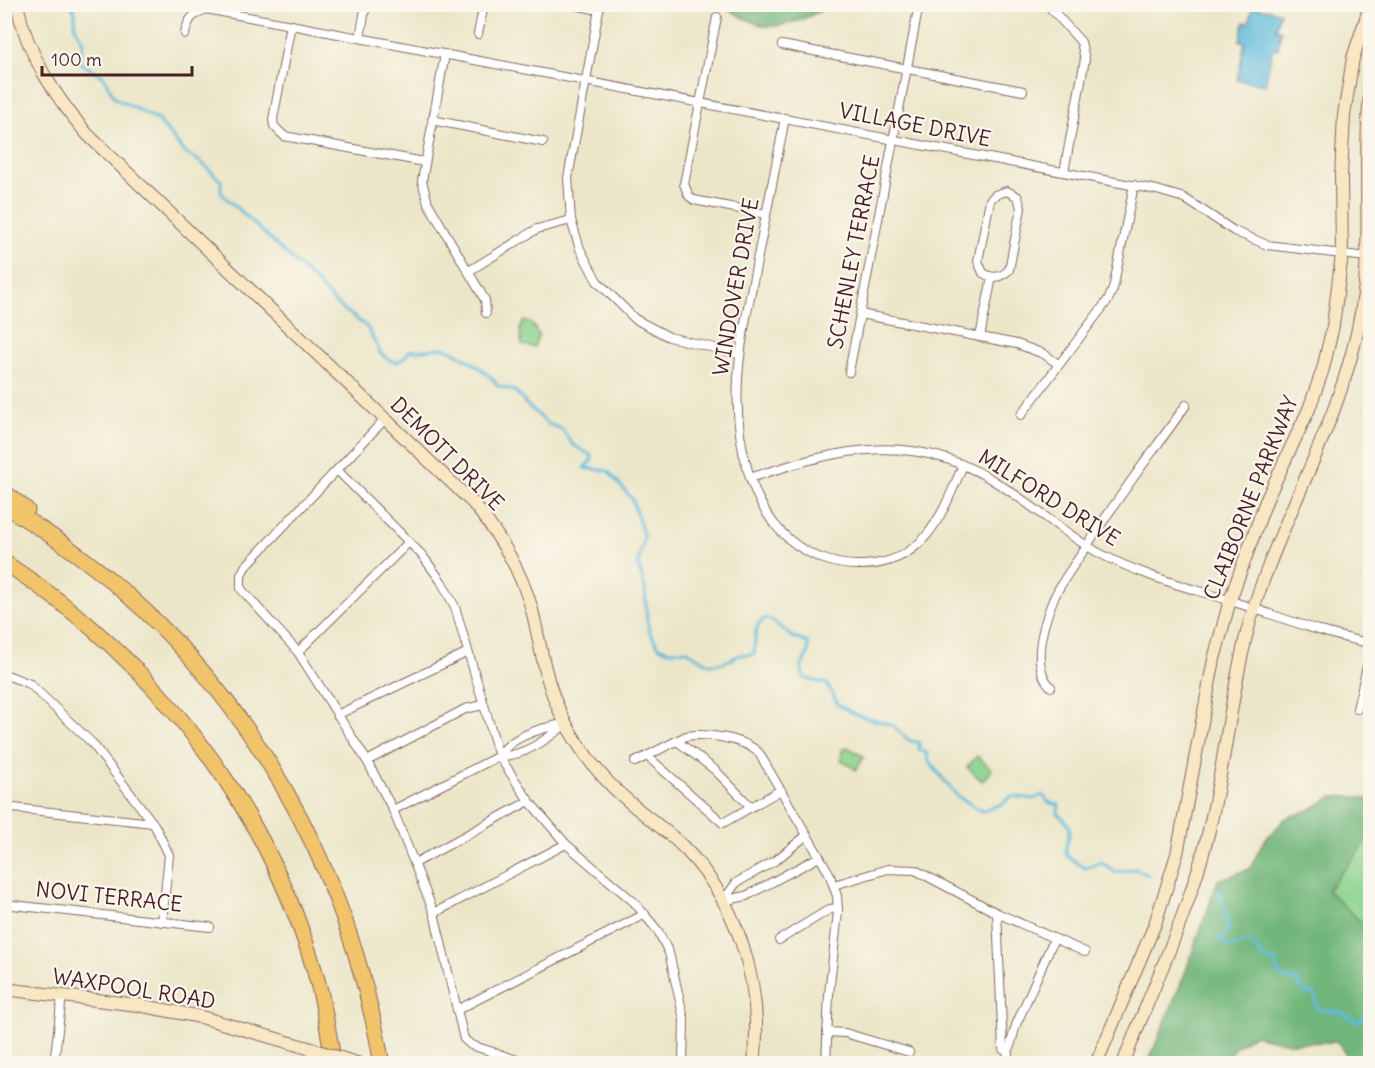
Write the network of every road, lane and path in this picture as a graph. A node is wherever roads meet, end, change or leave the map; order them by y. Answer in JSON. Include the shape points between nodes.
{"nodes":[{"id":1,"x":16,"y":4,"type":"edge"},
{"id":2,"x":366,"y":4,"type":"edge"},
{"id":3,"x":484,"y":4,"type":"edge"},
{"id":4,"x":569,"y":4,"type":"edge"},
{"id":5,"x":922,"y":4,"type":"edge"},
{"id":6,"x":1047,"y":4,"type":"edge"},
{"id":7,"x":1371,"y":6,"type":"edge"},
{"id":8,"x":600,"y":7,"type":"edge"},
{"id":9,"x":717,"y":17,"type":"dead end"},
{"id":10,"x":291,"y":25,"type":"junction"},
{"id":11,"x":185,"y":34,"type":"dead end"},
{"id":12,"x":478,"y":34,"type":"dead end"},
{"id":13,"x":360,"y":38,"type":"junction"},
{"id":14,"x":782,"y":45,"type":"dead end"},
{"id":15,"x":445,"y":54,"type":"junction"},
{"id":16,"x":907,"y":69,"type":"junction"},
{"id":17,"x":586,"y":81,"type":"junction"},
{"id":18,"x":1023,"y":91,"type":"dead end"},
{"id":19,"x":1371,"y":95,"type":"edge"},
{"id":20,"x":699,"y":102,"type":"junction"},
{"id":21,"x":785,"y":118,"type":"junction"},
{"id":22,"x":432,"y":120,"type":"junction"},
{"id":23,"x":894,"y":139,"type":"junction"},
{"id":24,"x":543,"y":142,"type":"dead end"},
{"id":25,"x":424,"y":162,"type":"junction"},
{"id":26,"x":1064,"y":172,"type":"junction"},
{"id":27,"x":1134,"y":185,"type":"junction"},
{"id":28,"x":766,"y":214,"type":"junction"},
{"id":29,"x":571,"y":220,"type":"junction"},
{"id":30,"x":1342,"y":254,"type":"junction"},
{"id":31,"x":1367,"y":256,"type":"junction"},
{"id":32,"x":469,"y":271,"type":"junction"},
{"id":33,"x":992,"y":277,"type":"junction"},
{"id":34,"x":486,"y":313,"type":"dead end"},
{"id":35,"x":860,"y":314,"type":"junction"},
{"id":36,"x":980,"y":337,"type":"junction"},
{"id":37,"x":739,"y":354,"type":"junction"},
{"id":38,"x":1058,"y":364,"type":"junction"},
{"id":39,"x":849,"y":372,"type":"dead end"},
{"id":40,"x":1186,"y":405,"type":"dead end"},
{"id":41,"x":1021,"y":415,"type":"dead end"},
{"id":42,"x":385,"y":419,"type":"junction"},
{"id":43,"x":963,"y":465,"type":"junction"},
{"id":44,"x":337,"y":470,"type":"junction"},
{"id":45,"x":750,"y":478,"type":"junction"},
{"id":46,"x":4,"y":492,"type":"edge"},
{"id":47,"x":4,"y":506,"type":"edge"},
{"id":48,"x":408,"y":543,"type":"junction"},
{"id":49,"x":1087,"y":545,"type":"junction"},
{"id":50,"x":4,"y":562,"type":"edge"},
{"id":51,"x":89,"y":562,"type":"junction"},
{"id":52,"x":1230,"y":600,"type":"junction"},
{"id":53,"x":1254,"y":609,"type":"junction"},
{"id":54,"x":1371,"y":643,"type":"edge"},
{"id":55,"x":298,"y":652,"type":"junction"},
{"id":56,"x":468,"y":652,"type":"junction"},
{"id":57,"x":1371,"y":654,"type":"edge"},
{"id":58,"x":4,"y":674,"type":"edge"},
{"id":59,"x":1052,"y":687,"type":"dead end"},
{"id":60,"x":483,"y":705,"type":"junction"},
{"id":61,"x":1357,"y":709,"type":"dead end"},
{"id":62,"x":337,"y":715,"type":"junction"},
{"id":63,"x":566,"y":724,"type":"junction"},
{"id":64,"x":677,"y":741,"type":"junction"},
{"id":65,"x":499,"y":756,"type":"junction"},
{"id":66,"x":646,"y":756,"type":"junction"},
{"id":67,"x":367,"y":761,"type":"junction"},
{"id":68,"x":635,"y":762,"type":"dead end"},
{"id":69,"x":781,"y":790,"type":"junction"},
{"id":70,"x":529,"y":801,"type":"junction"},
{"id":71,"x":4,"y":807,"type":"edge"},
{"id":72,"x":751,"y":807,"type":"junction"},
{"id":73,"x":393,"y":810,"type":"junction"},
{"id":74,"x":153,"y":823,"type":"junction"},
{"id":75,"x":807,"y":835,"type":"junction"},
{"id":76,"x":566,"y":844,"type":"junction"},
{"id":77,"x":819,"y":857,"type":"junction"},
{"id":78,"x":776,"y":860,"type":"junction"},
{"id":79,"x":415,"y":863,"type":"junction"},
{"id":80,"x":783,"y":874,"type":"junction"},
{"id":81,"x":834,"y":885,"type":"junction"},
{"id":82,"x":723,"y":901,"type":"junction"},
{"id":83,"x":4,"y":904,"type":"edge"},
{"id":84,"x":838,"y":908,"type":"junction"},
{"id":85,"x":434,"y":913,"type":"junction"},
{"id":86,"x":998,"y":913,"type":"junction"},
{"id":87,"x":645,"y":914,"type":"junction"},
{"id":88,"x":162,"y":922,"type":"junction"},
{"id":89,"x":210,"y":927,"type":"dead end"},
{"id":90,"x":1054,"y":939,"type":"junction"},
{"id":91,"x":779,"y":940,"type":"dead end"},
{"id":92,"x":1085,"y":952,"type":"dead end"},
{"id":93,"x":4,"y":989,"type":"edge"},
{"id":94,"x":62,"y":996,"type":"junction"},
{"id":95,"x":457,"y":1010,"type":"junction"},
{"id":96,"x":827,"y":1032,"type":"junction"},
{"id":97,"x":909,"y":1052,"type":"dead end"},
{"id":98,"x":1008,"y":1052,"type":"junction"},
{"id":99,"x":54,"y":1064,"type":"edge"},
{"id":100,"x":334,"y":1064,"type":"edge"},
{"id":101,"x":360,"y":1064,"type":"edge"},
{"id":102,"x":382,"y":1064,"type":"edge"},
{"id":103,"x":529,"y":1064,"type":"edge"},
{"id":104,"x":683,"y":1064,"type":"edge"},
{"id":105,"x":754,"y":1064,"type":"edge"},
{"id":106,"x":826,"y":1064,"type":"edge"},
{"id":107,"x":1005,"y":1064,"type":"edge"},
{"id":108,"x":1096,"y":1064,"type":"edge"},
{"id":109,"x":1123,"y":1064,"type":"edge"}],
"edges":[{"from":1,"to":42,"type":"main road","name":"DEMOTT DRIVE","via":[[31,50],[46,79],[87,134]]},
{"from":2,"to":13,"type":"street"},
{"from":3,"to":12,"type":"street"},
{"from":4,"to":8,"type":"street"},
{"from":5,"to":16,"type":"street","name":"SCHENLEY TERRACE"},
{"from":6,"to":26,"type":"street","via":[[1081,42],[1085,59]]},
{"from":7,"to":30,"type":"main road","name":"CLAIBORNE PARKWAY","via":[[1353,58],[1344,115]]},
{"from":8,"to":17,"type":"street"},
{"from":9,"to":20,"type":"street"},
{"from":10,"to":11,"type":"street","name":"VILLAGE DRIVE","via":[[206,9],[187,21]]},
{"from":10,"to":13,"type":"street","name":"VILLAGE DRIVE"},
{"from":10,"to":25,"type":"street","via":[[273,119],[278,132]]},
{"from":13,"to":15,"type":"street","name":"VILLAGE DRIVE"},
{"from":14,"to":16,"type":"street"},
{"from":15,"to":17,"type":"street","name":"VILLAGE DRIVE"},
{"from":15,"to":22,"type":"street"},
{"from":16,"to":18,"type":"street"},
{"from":16,"to":23,"type":"street","name":"SCHENLEY TERRACE"},
{"from":17,"to":20,"type":"street","name":"VILLAGE DRIVE"},
{"from":17,"to":29,"type":"street","via":[[568,178]]},
{"from":19,"to":31,"type":"main road","name":"CLAIBORNE PARKWAY","via":[[1365,155]]},
{"from":20,"to":21,"type":"street","name":"VILLAGE DRIVE"},
{"from":20,"to":28,"type":"street","via":[[685,190],[694,200]]},
{"from":21,"to":23,"type":"street","name":"VILLAGE DRIVE"},
{"from":21,"to":28,"type":"street","name":"WINDOVER DRIVE"},
{"from":22,"to":24,"type":"street"},
{"from":22,"to":25,"type":"street"},
{"from":23,"to":26,"type":"street","name":"VILLAGE DRIVE"},
{"from":23,"to":35,"type":"street","name":"SCHENLEY TERRACE"},
{"from":25,"to":32,"type":"street","via":[[422,181],[428,203]]},
{"from":26,"to":27,"type":"street","name":"VILLAGE DRIVE"},
{"from":27,"to":30,"type":"street","name":"VILLAGE DRIVE","via":[[1184,198],[1234,231],[1267,245]]},
{"from":27,"to":38,"type":"street","via":[[1113,289]]},
{"from":28,"to":37,"type":"street","name":"WINDOVER DRIVE"},
{"from":29,"to":32,"type":"street","via":[[537,229]]},
{"from":29,"to":37,"type":"street","via":[[588,267],[628,313],[669,337]]},
{"from":30,"to":31,"type":"street","name":"VILLAGE DRIVE"},
{"from":30,"to":52,"type":"main road","name":"CLAIBORNE PARKWAY","via":[[1323,369],[1262,512]]},
{"from":31,"to":53,"type":"main road","name":"CLAIBORNE PARKWAY","via":[[1361,312],[1341,394],[1273,553]]},
{"from":32,"to":34,"type":"street","via":[[485,300]]},
{"from":33,"to":33,"type":"street","via":[[1009,270],[1021,208],[1017,197],[1007,191],[990,200],[978,261],[983,273]]},
{"from":33,"to":36,"type":"street"},
{"from":35,"to":36,"type":"street"},
{"from":35,"to":39,"type":"street","name":"SCHENLEY TERRACE"},
{"from":36,"to":38,"type":"street","via":[[1030,348]]},
{"from":37,"to":45,"type":"street","name":"WINDOVER DRIVE","via":[[738,428]]},
{"from":38,"to":41,"type":"street"},
{"from":40,"to":49,"type":"street"},
{"from":42,"to":44,"type":"street"},
{"from":42,"to":63,"type":"main road","name":"DEMOTT DRIVE","via":[[473,503],[503,544],[525,590],[547,676]]},
{"from":43,"to":45,"type":"street","name":"MILFORD DRIVE","via":[[919,452],[875,448],[829,453]]},
{"from":43,"to":45,"type":"street","name":"WINDOVER DRIVE","via":[[942,516],[924,540],[900,557],[868,565],[826,560],[795,544],[771,520]]},
{"from":43,"to":49,"type":"street","name":"MILFORD DRIVE","via":[[1002,485]]},
{"from":44,"to":48,"type":"street"},
{"from":44,"to":55,"type":"street","via":[[241,575],[241,589]]},
{"from":46,"to":51,"type":"highway"},
{"from":47,"to":51,"type":"highway"},
{"from":48,"to":55,"type":"street"},
{"from":48,"to":56,"type":"street","via":[[422,555],[445,590]]},
{"from":49,"to":52,"type":"street","name":"MILFORD DRIVE","via":[[1135,569]]},
{"from":49,"to":59,"type":"street","via":[[1055,597],[1043,634],[1041,670]]},
{"from":50,"to":100,"type":"highway","via":[[77,614],[128,659],[169,702],[222,774],[272,862],[291,907],[318,983]]},
{"from":51,"to":102,"type":"highway","via":[[146,612],[208,678],[277,775],[331,880],[349,929],[369,994]]},
{"from":52,"to":53,"type":"street","name":"MILFORD DRIVE"},
{"from":52,"to":108,"type":"main road","name":"CLAIBORNE PARKWAY","via":[[1214,659],[1177,854],[1155,924]]},
{"from":53,"to":54,"type":"street","name":"MILFORD DRIVE"},
{"from":53,"to":109,"type":"main road","name":"CLAIBORNE PARKWAY","via":[[1236,677],[1215,802],[1196,876],[1170,952]]},
{"from":55,"to":62,"type":"street"},
{"from":56,"to":60,"type":"street"},
{"from":56,"to":62,"type":"street"},
{"from":57,"to":61,"type":"street"},
{"from":58,"to":74,"type":"street","via":[[30,684],[92,743]]},
{"from":60,"to":65,"type":"street"},
{"from":60,"to":67,"type":"street","via":[[465,709]]},
{"from":62,"to":67,"type":"street"},
{"from":63,"to":65,"type":"street","via":[[542,728],[505,746]]},
{"from":63,"to":82,"type":"main road","name":"DEMOTT DRIVE","via":[[608,783],[678,842]]},
{"from":64,"to":66,"type":"street"},
{"from":64,"to":69,"type":"street","via":[[695,735],[744,743],[759,753]]},
{"from":64,"to":72,"type":"street","via":[[715,770]]},
{"from":65,"to":70,"type":"street"},
{"from":65,"to":73,"type":"street"},
{"from":66,"to":68,"type":"street"},
{"from":66,"to":72,"type":"street","via":[[723,823]]},
{"from":67,"to":73,"type":"street"},
{"from":69,"to":72,"type":"street"},
{"from":69,"to":75,"type":"street"},
{"from":70,"to":76,"type":"street"},
{"from":70,"to":79,"type":"street"},
{"from":71,"to":74,"type":"street"},
{"from":73,"to":79,"type":"street"},
{"from":74,"to":88,"type":"street","via":[[169,855]]},
{"from":75,"to":77,"type":"street"},
{"from":75,"to":78,"type":"street"},
{"from":76,"to":85,"type":"street"},
{"from":76,"to":87,"type":"street"},
{"from":77,"to":80,"type":"street"},
{"from":77,"to":81,"type":"street"},
{"from":78,"to":80,"type":"street"},
{"from":78,"to":82,"type":"street","via":[[736,883]]},
{"from":79,"to":85,"type":"street"},
{"from":80,"to":82,"type":"street","via":[[746,896]]},
{"from":81,"to":84,"type":"street"},
{"from":81,"to":86,"type":"street","via":[[888,869],[915,870]]},
{"from":82,"to":105,"type":"main road","name":"DEMOTT DRIVE","via":[[749,969],[756,1019]]},
{"from":83,"to":88,"type":"street","name":"NOVI TERRACE"},
{"from":84,"to":91,"type":"street"},
{"from":84,"to":96,"type":"street"},
{"from":85,"to":95,"type":"street"},
{"from":86,"to":90,"type":"street"},
{"from":86,"to":98,"type":"street","via":[[1001,1027],[1003,1048]]},
{"from":87,"to":95,"type":"street"},
{"from":87,"to":104,"type":"street","via":[[664,942],[676,980],[684,1019]]},
{"from":88,"to":89,"type":"street","name":"NOVI TERRACE"},
{"from":90,"to":92,"type":"street"},
{"from":90,"to":98,"type":"street"},
{"from":93,"to":94,"type":"main road","name":"WAXPOOL ROAD"},
{"from":94,"to":99,"type":"street"},
{"from":94,"to":101,"type":"main road","name":"WAXPOOL ROAD","bridge":true,"via":[[201,1017]]},
{"from":95,"to":103,"type":"street","via":[[460,1031],[471,1045]]},
{"from":96,"to":97,"type":"street","via":[[845,1033]]},
{"from":96,"to":106,"type":"street"},
{"from":98,"to":107,"type":"street"}]}
